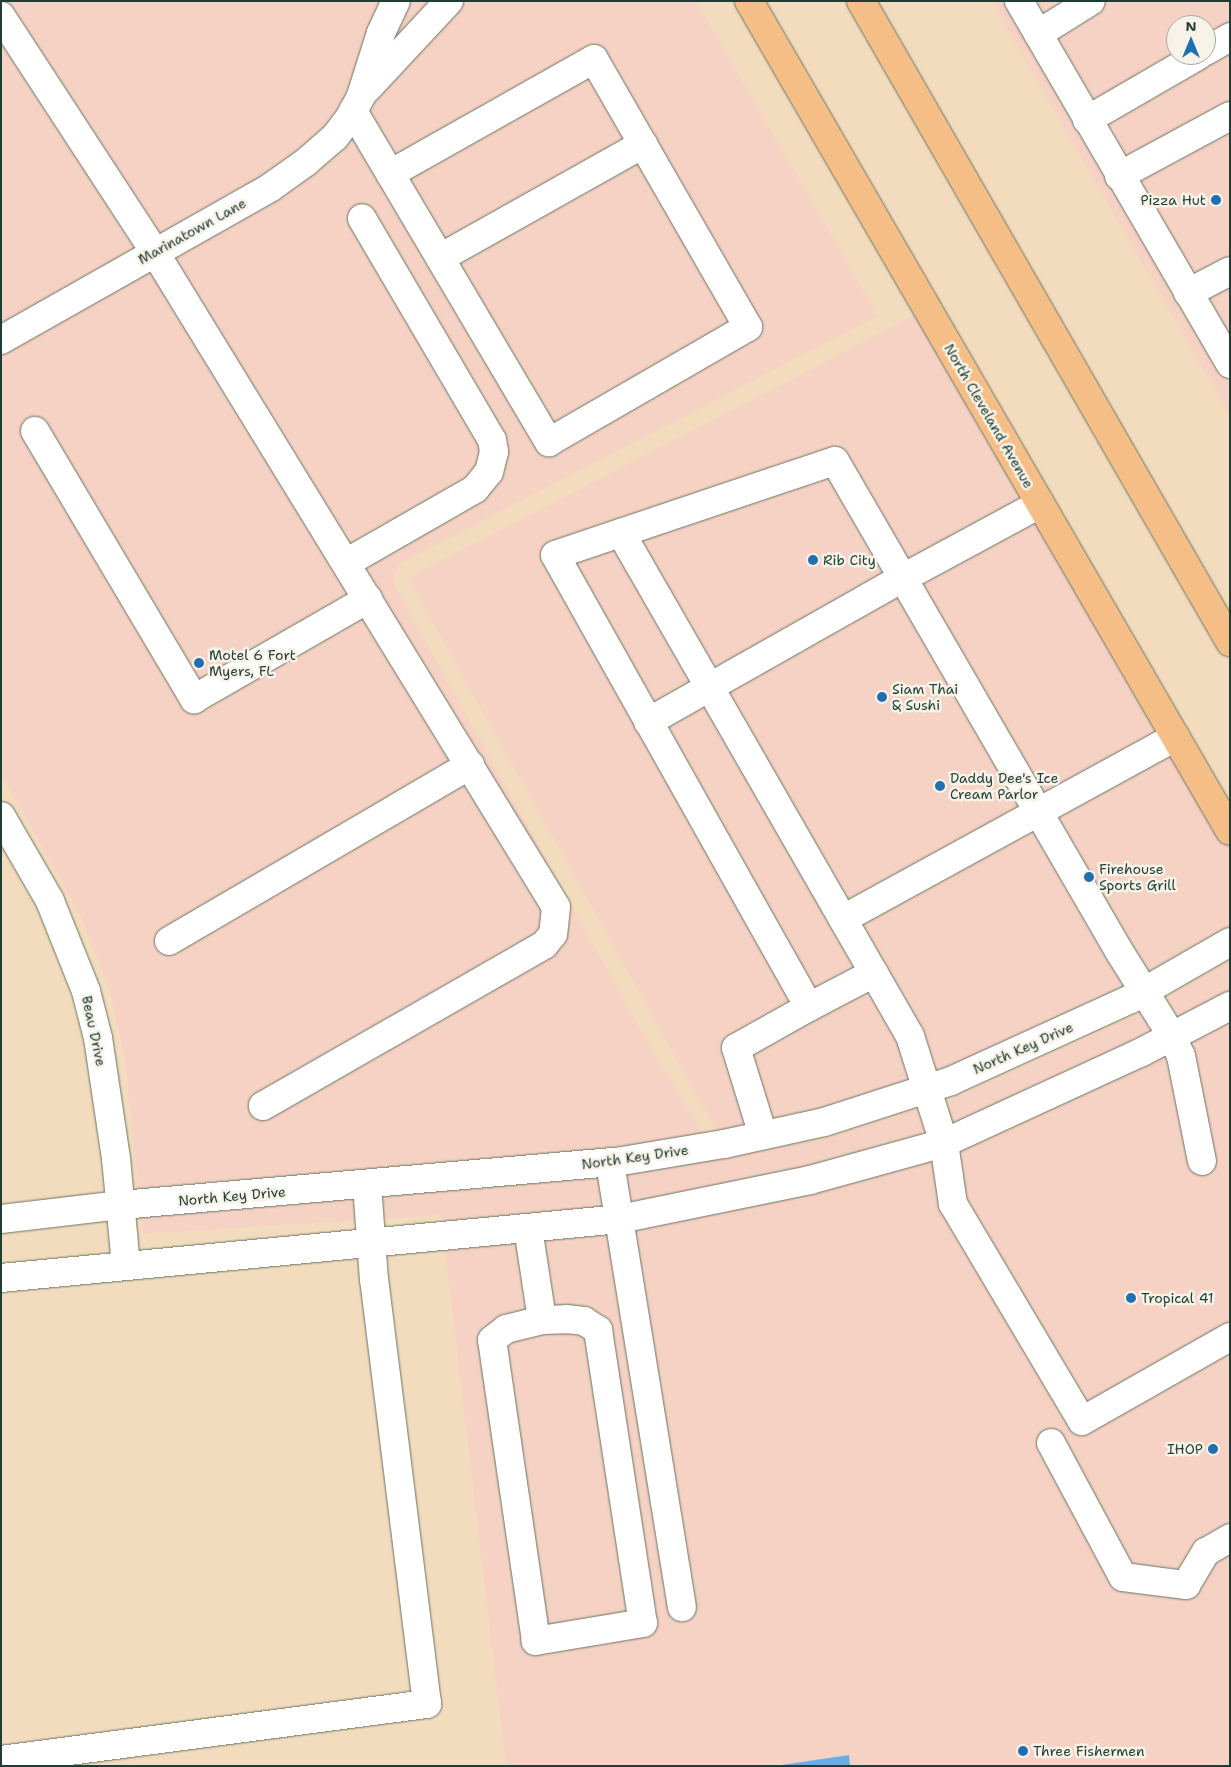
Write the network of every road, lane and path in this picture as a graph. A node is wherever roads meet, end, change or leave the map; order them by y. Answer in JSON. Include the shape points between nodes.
{"nodes":[{"id":1,"x":396,"y":1,"type":"edge"},
{"id":2,"x":449,"y":1,"type":"edge"},
{"id":3,"x":749,"y":1,"type":"edge"},
{"id":4,"x":861,"y":1,"type":"edge"},
{"id":5,"x":1019,"y":1,"type":"edge"},
{"id":6,"x":1091,"y":1,"type":"edge"},
{"id":7,"x":1,"y":16,"type":"edge"},
{"id":8,"x":1038,"y":34,"type":"junction"},
{"id":9,"x":1230,"y":38,"type":"edge"},
{"id":10,"x":1216,"y":46,"type":"edge"},
{"id":11,"x":1182,"y":65,"type":"edge"},
{"id":12,"x":357,"y":104,"type":"junction"},
{"id":13,"x":1230,"y":116,"type":"edge"},
{"id":14,"x":1087,"y":120,"type":"junction"},
{"id":15,"x":643,"y":144,"type":"junction"},
{"id":16,"x":390,"y":174,"type":"junction"},
{"id":17,"x":1119,"y":176,"type":"junction"},
{"id":18,"x":362,"y":218,"type":"dead end"},
{"id":19,"x":154,"y":251,"type":"junction"},
{"id":20,"x":440,"y":258,"type":"junction"},
{"id":21,"x":1230,"y":271,"type":"edge"},
{"id":22,"x":1188,"y":293,"type":"junction"},
{"id":23,"x":1,"y":340,"type":"edge"},
{"id":24,"x":1230,"y":364,"type":"edge"},
{"id":25,"x":35,"y":431,"type":"dead end"},
{"id":26,"x":1040,"y":504,"type":"junction"},
{"id":27,"x":621,"y":533,"type":"junction"},
{"id":28,"x":346,"y":563,"type":"junction"},
{"id":29,"x":903,"y":578,"type":"junction"},
{"id":30,"x":368,"y":599,"type":"junction"},
{"id":31,"x":1230,"y":642,"type":"edge"},
{"id":32,"x":710,"y":688,"type":"junction"},
{"id":33,"x":648,"y":722,"type":"junction"},
{"id":34,"x":1175,"y":737,"type":"junction"},
{"id":35,"x":470,"y":765,"type":"junction"},
{"id":36,"x":1038,"y":812,"type":"junction"},
{"id":37,"x":1,"y":816,"type":"edge"},
{"id":38,"x":1230,"y":831,"type":"edge"},
{"id":39,"x":843,"y":919,"type":"junction"},
{"id":40,"x":169,"y":941,"type":"dead end"},
{"id":41,"x":1230,"y":942,"type":"edge"},
{"id":42,"x":874,"y":973,"type":"junction"},
{"id":43,"x":1146,"y":991,"type":"junction"},
{"id":44,"x":1230,"y":1006,"type":"edge"},
{"id":45,"x":809,"y":1007,"type":"junction"},
{"id":46,"x":1172,"y":1036,"type":"junction"},
{"id":47,"x":929,"y":1088,"type":"junction"},
{"id":48,"x":263,"y":1106,"type":"dead end"},
{"id":49,"x":762,"y":1135,"type":"junction"},
{"id":50,"x":944,"y":1143,"type":"junction"},
{"id":51,"x":1202,"y":1161,"type":"dead end"},
{"id":52,"x":610,"y":1163,"type":"junction"},
{"id":53,"x":367,"y":1184,"type":"junction"},
{"id":54,"x":120,"y":1205,"type":"junction"},
{"id":55,"x":1,"y":1219,"type":"edge"},
{"id":56,"x":620,"y":1219,"type":"junction"},
{"id":57,"x":528,"y":1228,"type":"junction"},
{"id":58,"x":372,"y":1243,"type":"junction"},
{"id":59,"x":126,"y":1264,"type":"junction"},
{"id":60,"x":1,"y":1278,"type":"edge"},
{"id":61,"x":542,"y":1320,"type":"junction"},
{"id":62,"x":1230,"y":1337,"type":"edge"},
{"id":63,"x":1051,"y":1444,"type":"dead end"},
{"id":64,"x":1227,"y":1545,"type":"edge"},
{"id":65,"x":682,"y":1607,"type":"dead end"},
{"id":66,"x":1,"y":1760,"type":"edge"}],
"edges":[{"from":1,"to":12,"type":"street","name":"Marinatown Lane","via":[[381,33]]},
{"from":2,"to":12,"type":"street","name":"Marinatown Lane"},
{"from":3,"to":26,"type":"main road","name":"North Cleveland Avenue"},
{"from":4,"to":31,"type":"main road"},
{"from":5,"to":8,"type":"street"},
{"from":6,"to":8,"type":"street"},
{"from":7,"to":19,"type":"street"},
{"from":8,"to":14,"type":"street"},
{"from":9,"to":10,"type":"street"},
{"from":11,"to":14,"type":"street"},
{"from":12,"to":16,"type":"street"},
{"from":12,"to":19,"type":"street","name":"Marinatown Lane","via":[[335,137],[292,172]]},
{"from":13,"to":17,"type":"street"},
{"from":14,"to":17,"type":"street"},
{"from":15,"to":16,"type":"street","via":[[594,59]]},
{"from":15,"to":20,"type":"street"},
{"from":15,"to":20,"type":"street","via":[[748,327],[549,442]]},
{"from":16,"to":20,"type":"street"},
{"from":17,"to":22,"type":"street"},
{"from":18,"to":28,"type":"street","via":[[492,440],[494,452],[489,472],[475,489]]},
{"from":19,"to":23,"type":"street","name":"Marinatown Lane"},
{"from":19,"to":28,"type":"street"},
{"from":21,"to":22,"type":"street"},
{"from":22,"to":24,"type":"street"},
{"from":25,"to":30,"type":"street","via":[[194,699]]},
{"from":26,"to":29,"type":"street"},
{"from":26,"to":34,"type":"main road","name":"North Cleveland Avenue"},
{"from":27,"to":29,"type":"street","via":[[836,461]]},
{"from":27,"to":32,"type":"street"},
{"from":27,"to":33,"type":"street","via":[[555,555]]},
{"from":28,"to":30,"type":"street"},
{"from":29,"to":32,"type":"street"},
{"from":29,"to":36,"type":"street"},
{"from":30,"to":35,"type":"street"},
{"from":32,"to":33,"type":"street"},
{"from":32,"to":39,"type":"street"},
{"from":33,"to":45,"type":"street"},
{"from":34,"to":36,"type":"street"},
{"from":34,"to":38,"type":"main road","name":"North Cleveland Avenue"},
{"from":35,"to":40,"type":"street"},
{"from":35,"to":48,"type":"street","via":[[556,907],[553,934],[544,945]]},
{"from":36,"to":39,"type":"street"},
{"from":36,"to":43,"type":"street"},
{"from":37,"to":54,"type":"street","name":"Beau Drive","via":[[50,901],[86,991],[98,1038]]},
{"from":39,"to":42,"type":"street"},
{"from":41,"to":43,"type":"street","name":"North Key Drive"},
{"from":42,"to":45,"type":"street"},
{"from":42,"to":47,"type":"street","via":[[910,1036]]},
{"from":43,"to":46,"type":"street"},
{"from":43,"to":47,"type":"street","name":"North Key Drive"},
{"from":44,"to":46,"type":"street"},
{"from":45,"to":49,"type":"street","via":[[736,1048]]},
{"from":46,"to":50,"type":"street","via":[[1028,1107]]},
{"from":46,"to":51,"type":"street","via":[[1181,1056]]},
{"from":47,"to":49,"type":"street","name":"North Key Drive","via":[[824,1122]]},
{"from":47,"to":50,"type":"street"},
{"from":49,"to":52,"type":"street","name":"North Key Drive"},
{"from":50,"to":56,"type":"street","via":[[810,1180]]},
{"from":50,"to":62,"type":"street","via":[[953,1204],[1082,1421]]},
{"from":52,"to":53,"type":"street","name":"North Key Drive"},
{"from":52,"to":56,"type":"street"},
{"from":53,"to":54,"type":"street","name":"North Key Drive"},
{"from":53,"to":58,"type":"street"},
{"from":54,"to":55,"type":"street","name":"North Key Drive"},
{"from":54,"to":59,"type":"street","name":"Beau Drive"},
{"from":56,"to":57,"type":"street"},
{"from":56,"to":65,"type":"street"},
{"from":57,"to":58,"type":"street"},
{"from":57,"to":61,"type":"street"},
{"from":58,"to":59,"type":"street"},
{"from":58,"to":66,"type":"street","via":[[427,1704]]},
{"from":59,"to":60,"type":"street"},
{"from":61,"to":61,"type":"street","via":[[506,1329],[492,1340],[536,1641],[644,1624],[598,1330],[584,1321]]},
{"from":63,"to":64,"type":"street","via":[[1123,1577],[1186,1585],[1206,1552]]}]}
